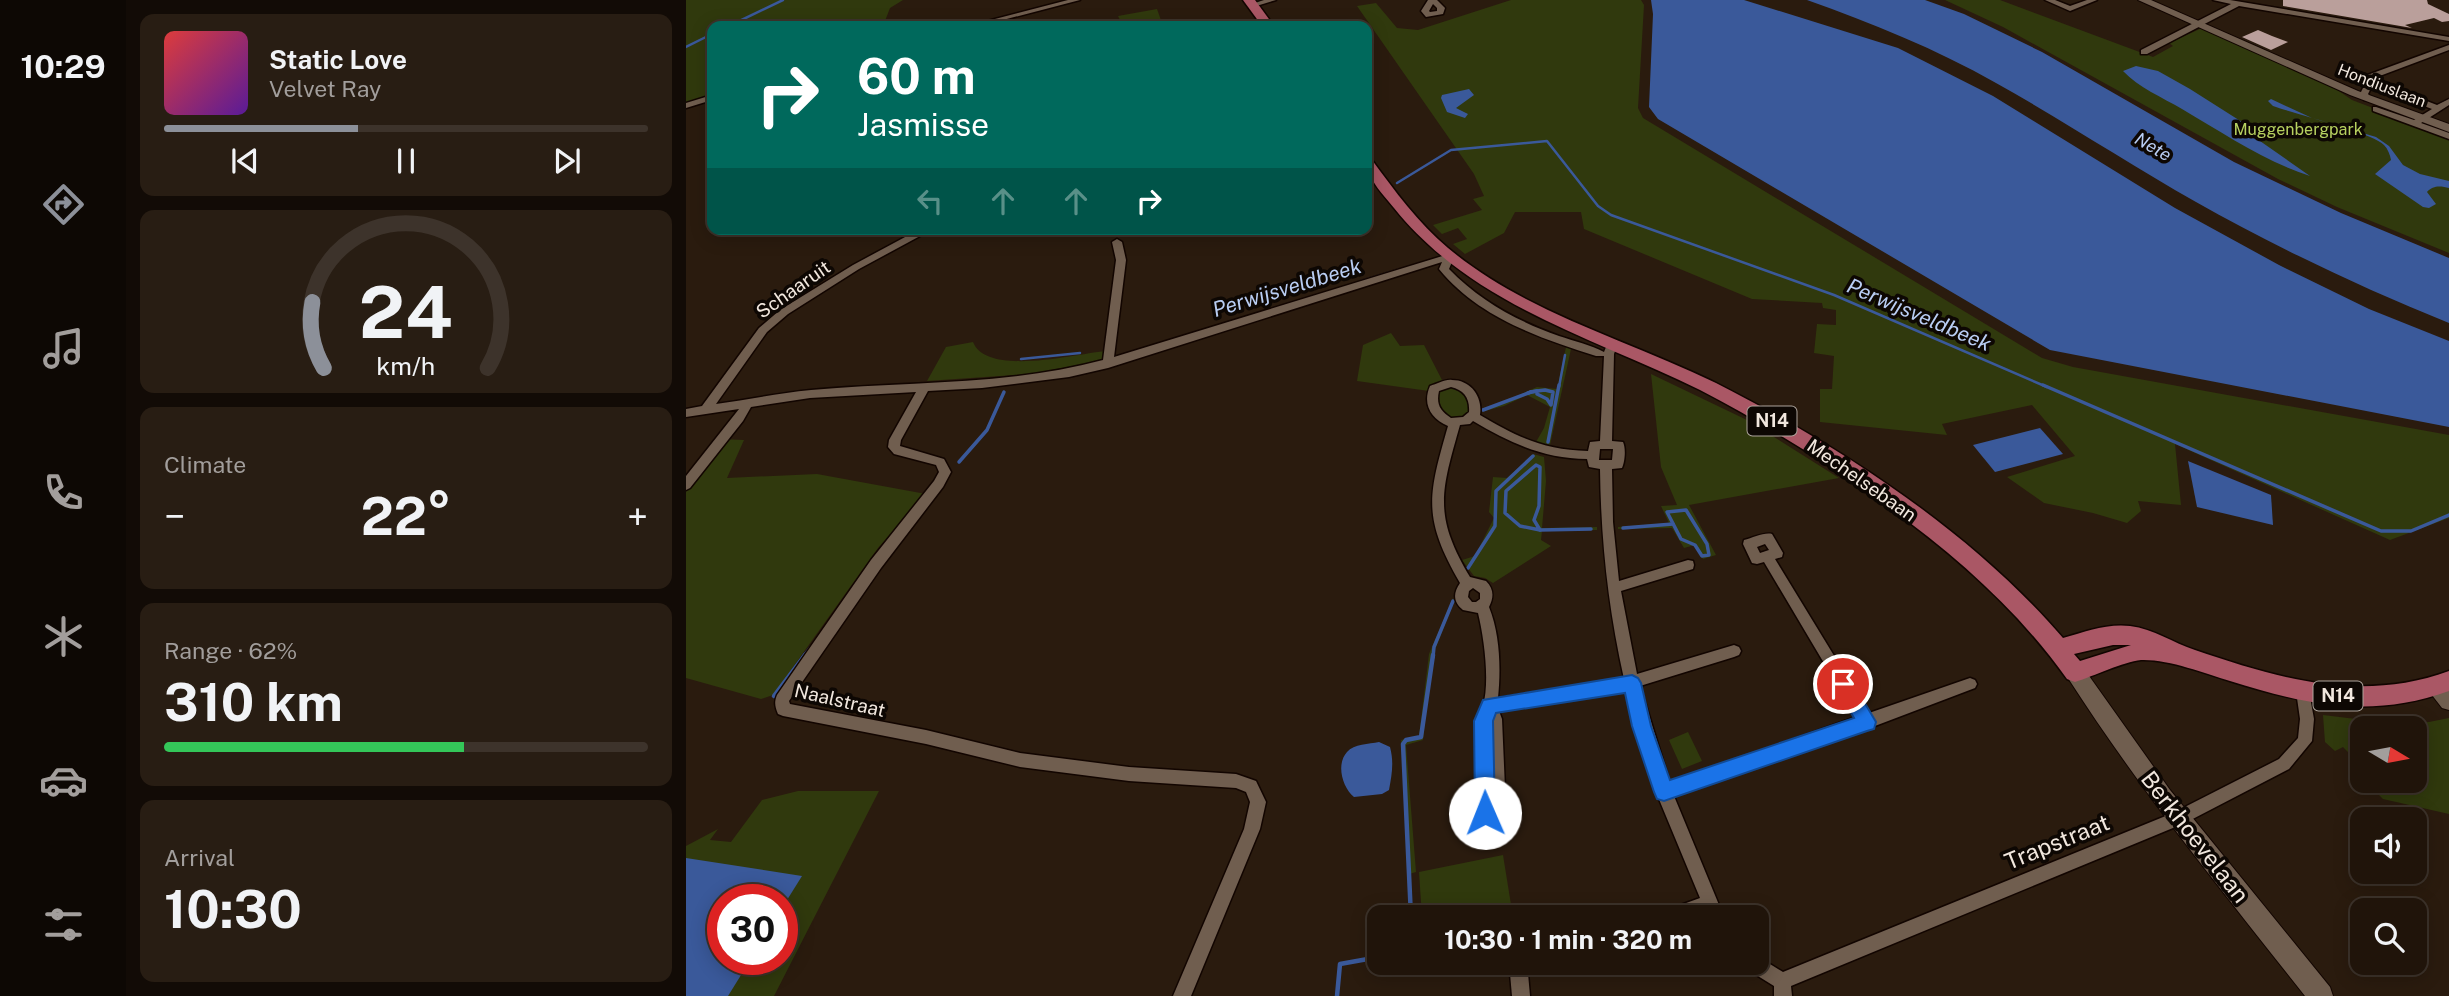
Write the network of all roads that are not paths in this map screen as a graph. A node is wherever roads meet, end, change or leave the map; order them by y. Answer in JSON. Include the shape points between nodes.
{"nodes":[{"id":1,"x":1076,"y":0,"type":"edge"},
{"id":2,"x":1272,"y":0,"type":"edge"},
{"id":3,"x":2049,"y":0,"type":"edge"},
{"id":4,"x":2093,"y":0,"type":"edge"},
{"id":5,"x":2143,"y":0,"type":"edge"},
{"id":6,"x":2217,"y":0,"type":"edge"},
{"id":7,"x":1251,"y":3,"type":"edge"},
{"id":8,"x":2237,"y":4,"type":"junction"},
{"id":9,"x":992,"y":21,"type":"edge"},
{"id":10,"x":1264,"y":21,"type":"edge"},
{"id":11,"x":2200,"y":24,"type":"junction"},
{"id":12,"x":2449,"y":39,"type":"edge"},
{"id":13,"x":2449,"y":47,"type":"edge"},
{"id":14,"x":2144,"y":52,"type":"dead end"},
{"id":15,"x":2382,"y":87,"type":"dead end"},
{"id":16,"x":2365,"y":94,"type":"junction"},
{"id":17,"x":707,"y":98,"type":"edge"},
{"id":18,"x":2449,"y":101,"type":"edge"},
{"id":19,"x":686,"y":106,"type":"edge"},
{"id":20,"x":2376,"y":108,"type":"dead end"},
{"id":21,"x":2449,"y":110,"type":"edge"},
{"id":22,"x":2428,"y":114,"type":"junction"},
{"id":23,"x":2449,"y":122,"type":"edge"},
{"id":24,"x":2449,"y":128,"type":"edge"},
{"id":25,"x":2449,"y":136,"type":"edge"},
{"id":26,"x":1372,"y":170,"type":"edge"},
{"id":27,"x":917,"y":235,"type":"edge"},
{"id":28,"x":1117,"y":242,"type":"dead end"},
{"id":29,"x":1450,"y":257,"type":"junction"},
{"id":30,"x":1520,"y":302,"type":"junction"},
{"id":31,"x":1503,"y":315,"type":"junction"},
{"id":32,"x":1606,"y":349,"type":"junction"},
{"id":33,"x":1108,"y":364,"type":"junction"},
{"id":34,"x":925,"y":386,"type":"junction"},
{"id":35,"x":748,"y":403,"type":"junction"},
{"id":36,"x":706,"y":410,"type":"junction"},
{"id":37,"x":686,"y":414,"type":"edge"},
{"id":38,"x":1473,"y":416,"type":"junction"},
{"id":39,"x":1455,"y":423,"type":"junction"},
{"id":40,"x":1606,"y":445,"type":"junction"},
{"id":41,"x":1594,"y":456,"type":"junction"},
{"id":42,"x":1606,"y":464,"type":"junction"},
{"id":43,"x":686,"y":485,"type":"edge"},
{"id":44,"x":1767,"y":556,"type":"dead end"},
{"id":45,"x":1688,"y":565,"type":"dead end"},
{"id":46,"x":1614,"y":588,"type":"junction"},
{"id":47,"x":2058,"y":649,"type":"junction"},
{"id":48,"x":1734,"y":651,"type":"dead end"},
{"id":49,"x":2188,"y":658,"type":"junction"},
{"id":50,"x":2075,"y":672,"type":"junction"},
{"id":51,"x":1632,"y":683,"type":"junction"},
{"id":52,"x":1970,"y":684,"type":"dead end"},
{"id":53,"x":2444,"y":689,"type":"edge"},
{"id":54,"x":2303,"y":691,"type":"junction"},
{"id":55,"x":1490,"y":706,"type":"junction"},
{"id":56,"x":1867,"y":722,"type":"junction"},
{"id":57,"x":1664,"y":792,"type":"junction"},
{"id":58,"x":2179,"y":818,"type":"junction"},
{"id":59,"x":1711,"y":905,"type":"edge"},
{"id":60,"x":1519,"y":975,"type":"edge"},
{"id":61,"x":1766,"y":975,"type":"edge"},
{"id":62,"x":1783,"y":989,"type":"edge"},
{"id":63,"x":1182,"y":996,"type":"edge"},
{"id":64,"x":1521,"y":996,"type":"edge"},
{"id":65,"x":2321,"y":996,"type":"edge"}],
"edges":[{"from":1,"to":9,"type":"street"},
{"from":2,"to":7,"type":"street"},
{"from":3,"to":4,"type":"street","via":[[2070,9]]},
{"from":5,"to":11,"type":"street","name":"Hondiuslaan"},
{"from":6,"to":8,"type":"street"},
{"from":7,"to":10,"type":"main road"},
{"from":8,"to":11,"type":"street"},
{"from":8,"to":12,"type":"street"},
{"from":11,"to":14,"type":"street"},
{"from":11,"to":16,"type":"street","name":"Hondiuslaan"},
{"from":13,"to":16,"type":"street","via":[[2365,79]]},
{"from":15,"to":22,"type":"street","name":"Hondiuslaan"},
{"from":16,"to":22,"type":"street","name":"Hondiuslaan"},
{"from":17,"to":19,"type":"street"},
{"from":18,"to":22,"type":"street"},
{"from":20,"to":22,"type":"street","name":"Hondiuslaan"},
{"from":21,"to":22,"type":"street","name":"Hondiuslaan"},
{"from":22,"to":23,"type":"street","name":"Hondiuslaan"},
{"from":22,"to":24,"type":"street","name":"Hondiuslaan"},
{"from":22,"to":25,"type":"street","name":"Hondiuslaan"},
{"from":26,"to":29,"type":"main road","name":"Mechelsebaan","number":"N14","via":[[1415,226]]},
{"from":27,"to":36,"type":"street","name":"Schaaruit","via":[[784,312],[755,340]]},
{"from":28,"to":33,"type":"street","via":[[1121,260]]},
{"from":29,"to":30,"type":"main road","name":"Mechelsebaan","number":"N14"},
{"from":29,"to":31,"type":"street","name":"Mechelsebaan","via":[[1444,269],[1451,277]]},
{"from":29,"to":33,"type":"street"},
{"from":30,"to":31,"type":"street"},
{"from":30,"to":32,"type":"main road","name":"Mechelsebaan","number":"N14"},
{"from":31,"to":32,"type":"street","name":"Mechelsebaan","via":[[1549,336]]},
{"from":32,"to":40,"type":"street"},
{"from":32,"to":47,"type":"main road","name":"Mechelsebaan","number":"N14","via":[[1732,400],[1847,468],[1958,548],[2011,596]]},
{"from":33,"to":34,"type":"street","via":[[1029,379]]},
{"from":34,"to":35,"type":"street"},
{"from":34,"to":63,"type":"street","name":"Naalstraat","via":[[894,447],[940,462],[944,475],[782,700],[783,709],[1020,760],[1246,783],[1258,802],[1252,830]]},
{"from":35,"to":36,"type":"street"},
{"from":35,"to":43,"type":"street"},
{"from":36,"to":37,"type":"street"},
{"from":38,"to":39,"type":"street"},
{"from":38,"to":39,"type":"street","via":[[1476,404],[1468,389],[1442,384],[1432,393],[1433,408],[1442,419]]},
{"from":38,"to":41,"type":"street","via":[[1530,448]]},
{"from":39,"to":55,"type":"street","via":[[1437,489],[1436,514],[1445,545],[1468,585],[1462,589],[1462,600],[1469,606],[1481,605],[1489,622]]},
{"from":40,"to":41,"type":"street","via":[[1594,445]]},
{"from":40,"to":42,"type":"street","via":[[1619,445],[1618,465]]},
{"from":41,"to":42,"type":"street","via":[[1593,464]]},
{"from":42,"to":46,"type":"street"},
{"from":44,"to":56,"type":"street"},
{"from":45,"to":46,"type":"street"},
{"from":46,"to":51,"type":"street"},
{"from":47,"to":49,"type":"main road","number":"N14","via":[[2122,635]]},
{"from":47,"to":50,"type":"main road","name":"Mechelsebaan","number":"N14"},
{"from":48,"to":51,"type":"street"},
{"from":49,"to":50,"type":"main road","number":"N14","via":[[2141,651]]},
{"from":49,"to":54,"type":"main road","number":"N14"},
{"from":50,"to":58,"type":"street","name":"Berkhoevelaan"},
{"from":51,"to":55,"type":"street"},
{"from":51,"to":57,"type":"street"},
{"from":52,"to":56,"type":"street"},
{"from":53,"to":54,"type":"main road","number":"N14","via":[[2352,697]]},
{"from":54,"to":58,"type":"street","name":"Trapstraat","via":[[2305,741],[2284,764]]},
{"from":55,"to":55,"type":"street","via":[[1483,721],[1486,836],[1499,835],[1495,719]]},
{"from":56,"to":57,"type":"street"},
{"from":57,"to":59,"type":"street"},
{"from":58,"to":62,"type":"street","name":"Trapstraat"},
{"from":58,"to":65,"type":"street","name":"Berkhoevelaan"},
{"from":60,"to":64,"type":"street"},
{"from":61,"to":62,"type":"street"}]}
